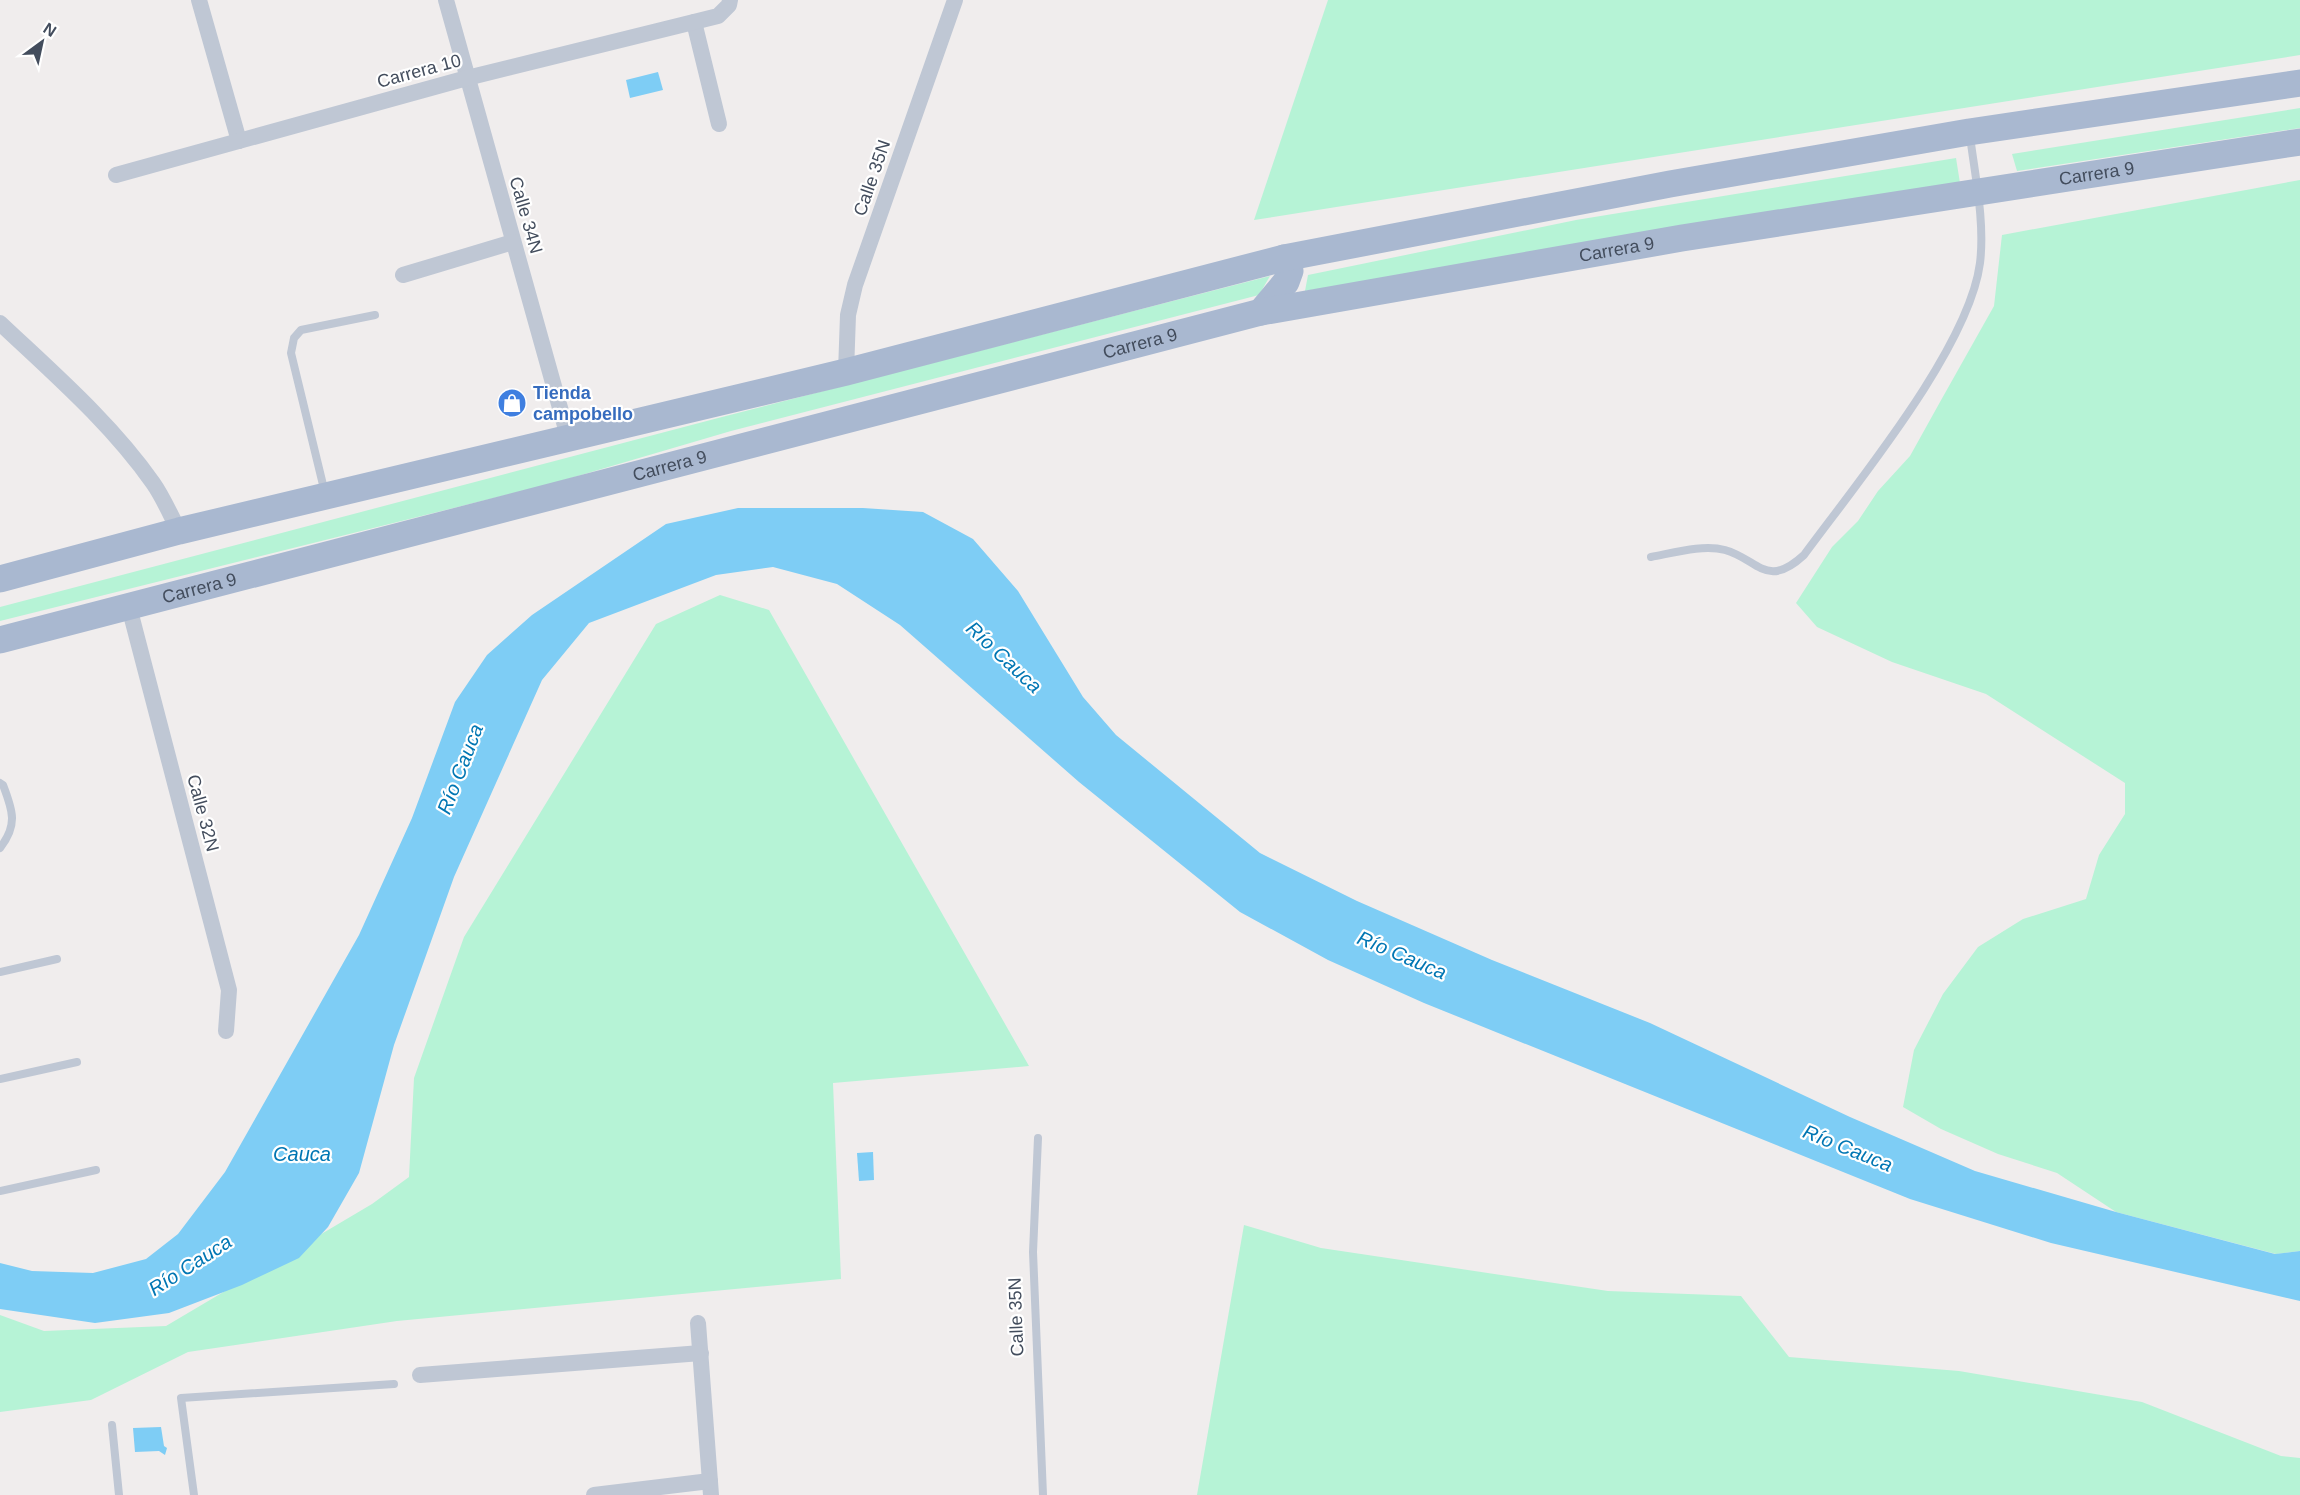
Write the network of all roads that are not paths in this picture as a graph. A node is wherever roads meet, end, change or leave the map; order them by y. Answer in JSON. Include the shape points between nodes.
{"nodes":[{"id":1,"x":199,"y":0,"type":"edge"},
{"id":2,"x":446,"y":0,"type":"edge"},
{"id":3,"x":955,"y":0,"type":"edge"},
{"id":4,"x":730,"y":3,"type":"edge"},
{"id":5,"x":694,"y":22,"type":"junction"},
{"id":6,"x":467,"y":78,"type":"junction"},
{"id":7,"x":2300,"y":83,"type":"edge"},
{"id":8,"x":719,"y":124,"type":"dead end"},
{"id":9,"x":1969,"y":132,"type":"junction"},
{"id":10,"x":239,"y":141,"type":"junction"},
{"id":11,"x":2300,"y":142,"type":"edge"},
{"id":12,"x":116,"y":175,"type":"dead end"},
{"id":13,"x":1977,"y":191,"type":"junction"},
{"id":14,"x":513,"y":242,"type":"junction"},
{"id":15,"x":1284,"y":258,"type":"junction"},
{"id":16,"x":404,"y":275,"type":"dead end"},
{"id":17,"x":1261,"y":312,"type":"junction"},
{"id":18,"x":375,"y":315,"type":"dead end"},
{"id":19,"x":0,"y":323,"type":"edge"},
{"id":20,"x":846,"y":372,"type":"junction"},
{"id":21,"x":569,"y":440,"type":"junction"},
{"id":22,"x":326,"y":496,"type":"junction"},
{"id":23,"x":179,"y":531,"type":"junction"},
{"id":24,"x":1651,"y":556,"type":"dead end"},
{"id":25,"x":0,"y":579,"type":"edge"},
{"id":26,"x":129,"y":607,"type":"junction"},
{"id":27,"x":0,"y":640,"type":"edge"},
{"id":28,"x":0,"y":783,"type":"edge"},
{"id":29,"x":0,"y":848,"type":"edge"},
{"id":30,"x":57,"y":959,"type":"dead end"},
{"id":31,"x":0,"y":972,"type":"edge"},
{"id":32,"x":226,"y":1031,"type":"dead end"},
{"id":33,"x":77,"y":1062,"type":"dead end"},
{"id":34,"x":0,"y":1079,"type":"edge"},
{"id":35,"x":1038,"y":1138,"type":"dead end"},
{"id":36,"x":96,"y":1170,"type":"dead end"},
{"id":37,"x":0,"y":1191,"type":"edge"},
{"id":38,"x":698,"y":1323,"type":"dead end"},
{"id":39,"x":701,"y":1353,"type":"junction"},
{"id":40,"x":420,"y":1375,"type":"dead end"},
{"id":41,"x":394,"y":1384,"type":"dead end"},
{"id":42,"x":112,"y":1425,"type":"dead end"},
{"id":43,"x":711,"y":1488,"type":"edge"},
{"id":44,"x":119,"y":1495,"type":"edge"},
{"id":45,"x":194,"y":1495,"type":"edge"},
{"id":46,"x":594,"y":1495,"type":"edge"},
{"id":47,"x":1043,"y":1495,"type":"edge"}],
"edges":[{"from":1,"to":10,"type":"street"},
{"from":2,"to":6,"type":"street","name":"Calle 34N"},
{"from":3,"to":20,"type":"street","name":"Calle 35N","via":[[855,285],[848,315]]},
{"from":4,"to":5,"type":"street","name":"Carrera 10","via":[[718,16]]},
{"from":5,"to":6,"type":"street","name":"Carrera 10"},
{"from":5,"to":8,"type":"street"},
{"from":6,"to":10,"type":"street","name":"Carrera 10"},
{"from":6,"to":14,"type":"street","name":"Calle 34N"},
{"from":7,"to":9,"type":"main road"},
{"from":9,"to":13,"type":"lane"},
{"from":9,"to":15,"type":"main road"},
{"from":10,"to":12,"type":"street","name":"Carrera 10"},
{"from":11,"to":13,"type":"main road","name":"Carrera 9"},
{"from":13,"to":17,"type":"main road","name":"Carrera 9"},
{"from":13,"to":24,"type":"lane","via":[[1980,262],[1964,318],[1932,374],[1804,555],[1781,570],[1752,566],[1725,550],[1710,548]]},
{"from":14,"to":16,"type":"street"},
{"from":14,"to":21,"type":"street","name":"Calle 34N"},
{"from":15,"to":17,"type":"main road","via":[[1290,271],[1286,282]]},
{"from":15,"to":20,"type":"main road"},
{"from":17,"to":26,"type":"main road","name":"Carrera 9"},
{"from":18,"to":22,"type":"lane","via":[[301,330],[294,338],[291,353]]},
{"from":19,"to":23,"type":"street","via":[[68,386],[122,445],[154,484]]},
{"from":20,"to":21,"type":"main road"},
{"from":21,"to":22,"type":"main road"},
{"from":22,"to":23,"type":"main road"},
{"from":23,"to":25,"type":"main road"},
{"from":26,"to":27,"type":"main road","name":"Carrera 9"},
{"from":26,"to":32,"type":"street","name":"Calle 32N","via":[[229,990]]},
{"from":28,"to":29,"type":"lane","via":[[12,808],[12,833]]},
{"from":30,"to":31,"type":"lane"},
{"from":33,"to":34,"type":"lane"},
{"from":35,"to":47,"type":"lane","name":"Calle 35N","via":[[1033,1252]]},
{"from":36,"to":37,"type":"lane"},
{"from":38,"to":39,"type":"street"},
{"from":39,"to":40,"type":"street"},
{"from":39,"to":43,"type":"street"},
{"from":41,"to":45,"type":"lane","via":[[181,1398]]},
{"from":42,"to":44,"type":"lane"},
{"from":43,"to":46,"type":"street"}]}
